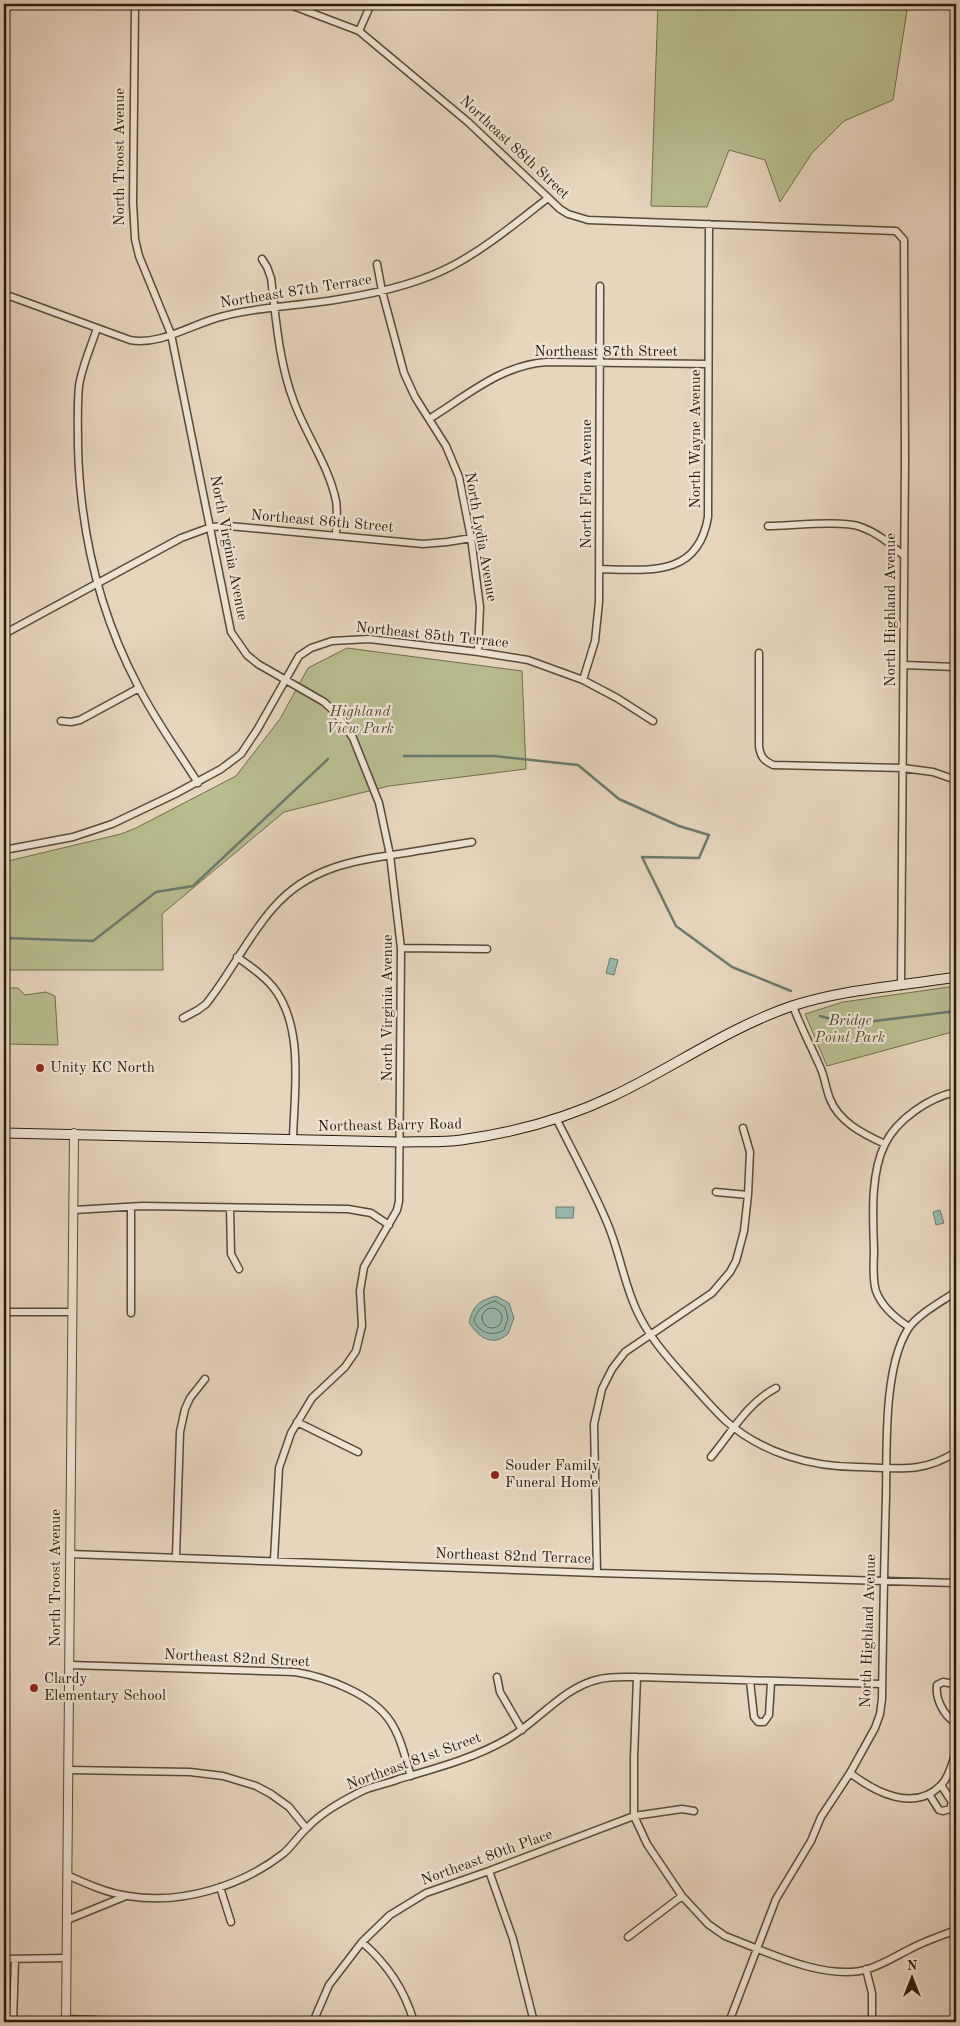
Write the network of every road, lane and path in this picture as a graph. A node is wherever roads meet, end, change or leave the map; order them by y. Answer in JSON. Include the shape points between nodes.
{"nodes":[{"id":1,"x":14,"y":4,"type":"edge"},
{"id":2,"x":135,"y":4,"type":"edge"},
{"id":3,"x":288,"y":4,"type":"edge"},
{"id":4,"x":371,"y":4,"type":"edge"},
{"id":5,"x":4,"y":9,"type":"edge"},
{"id":6,"x":360,"y":31,"type":"junction"},
{"id":7,"x":548,"y":198,"type":"junction"},
{"id":8,"x":709,"y":224,"type":"junction"},
{"id":9,"x":901,"y":235,"type":"joint"},
{"id":10,"x":262,"y":259,"type":"dead end"},
{"id":11,"x":377,"y":264,"type":"dead end"},
{"id":12,"x":600,"y":286,"type":"dead end"},
{"id":13,"x":382,"y":291,"type":"junction"},
{"id":14,"x":4,"y":294,"type":"edge"},
{"id":15,"x":274,"y":307,"type":"junction"},
{"id":16,"x":97,"y":328,"type":"junction"},
{"id":17,"x":171,"y":334,"type":"junction"},
{"id":18,"x":600,"y":364,"type":"junction"},
{"id":19,"x":708,"y":364,"type":"junction"},
{"id":20,"x":429,"y":419,"type":"junction"},
{"id":21,"x":211,"y":526,"type":"junction"},
{"id":22,"x":768,"y":526,"type":"dead end"},
{"id":23,"x":336,"y":535,"type":"junction"},
{"id":24,"x":484,"y":536,"type":"dead end"},
{"id":25,"x":471,"y":538,"type":"junction"},
{"id":26,"x":903,"y":555,"type":"junction"},
{"id":27,"x":600,"y":569,"type":"junction"},
{"id":28,"x":98,"y":582,"type":"junction"},
{"id":29,"x":4,"y":634,"type":"edge"},
{"id":30,"x":478,"y":652,"type":"junction"},
{"id":31,"x":759,"y":653,"type":"dead end"},
{"id":32,"x":904,"y":665,"type":"junction"},
{"id":33,"x":956,"y":668,"type":"edge"},
{"id":34,"x":285,"y":679,"type":"junction"},
{"id":35,"x":583,"y":680,"type":"junction"},
{"id":36,"x":139,"y":688,"type":"junction"},
{"id":37,"x":61,"y":721,"type":"dead end"},
{"id":38,"x":653,"y":721,"type":"dead end"},
{"id":39,"x":903,"y":768,"type":"junction"},
{"id":40,"x":956,"y":780,"type":"edge"},
{"id":41,"x":198,"y":783,"type":"junction"},
{"id":42,"x":472,"y":842,"type":"dead end"},
{"id":43,"x":4,"y":850,"type":"edge"},
{"id":44,"x":390,"y":855,"type":"junction"},
{"id":45,"x":401,"y":948,"type":"junction"},
{"id":46,"x":487,"y":949,"type":"dead end"},
{"id":47,"x":238,"y":957,"type":"junction"},
{"id":48,"x":956,"y":977,"type":"edge"},
{"id":49,"x":902,"y":986,"type":"junction"},
{"id":50,"x":793,"y":1006,"type":"junction"},
{"id":51,"x":183,"y":1018,"type":"dead end"},
{"id":52,"x":956,"y":1092,"type":"edge"},
{"id":53,"x":556,"y":1118,"type":"junction"},
{"id":54,"x":743,"y":1128,"type":"dead end"},
{"id":55,"x":4,"y":1133,"type":"edge"},
{"id":56,"x":74,"y":1133,"type":"junction"},
{"id":57,"x":293,"y":1140,"type":"junction"},
{"id":58,"x":400,"y":1142,"type":"junction"},
{"id":59,"x":885,"y":1144,"type":"junction"},
{"id":60,"x":716,"y":1192,"type":"dead end"},
{"id":61,"x":748,"y":1195,"type":"junction"},
{"id":62,"x":131,"y":1207,"type":"junction"},
{"id":63,"x":230,"y":1208,"type":"junction"},
{"id":64,"x":74,"y":1210,"type":"junction"},
{"id":65,"x":389,"y":1225,"type":"junction"},
{"id":66,"x":239,"y":1268,"type":"dead end"},
{"id":67,"x":956,"y":1292,"type":"edge"},
{"id":68,"x":4,"y":1312,"type":"edge"},
{"id":69,"x":71,"y":1312,"type":"junction"},
{"id":70,"x":131,"y":1313,"type":"dead end"},
{"id":71,"x":909,"y":1327,"type":"junction"},
{"id":72,"x":651,"y":1335,"type":"junction"},
{"id":73,"x":204,"y":1378,"type":"dead end"},
{"id":74,"x":776,"y":1388,"type":"dead end"},
{"id":75,"x":297,"y":1422,"type":"junction"},
{"id":76,"x":734,"y":1428,"type":"junction"},
{"id":77,"x":358,"y":1452,"type":"dead end"},
{"id":78,"x":956,"y":1452,"type":"edge"},
{"id":79,"x":711,"y":1457,"type":"dead end"},
{"id":80,"x":887,"y":1468,"type":"junction"},
{"id":81,"x":70,"y":1554,"type":"junction"},
{"id":82,"x":176,"y":1557,"type":"junction"},
{"id":83,"x":274,"y":1560,"type":"junction"},
{"id":84,"x":597,"y":1573,"type":"junction"},
{"id":85,"x":884,"y":1580,"type":"junction"},
{"id":86,"x":956,"y":1583,"type":"edge"},
{"id":87,"x":70,"y":1665,"type":"junction"},
{"id":88,"x":497,"y":1677,"type":"dead end"},
{"id":89,"x":638,"y":1677,"type":"junction"},
{"id":90,"x":750,"y":1681,"type":"junction"},
{"id":91,"x":771,"y":1682,"type":"junction"},
{"id":92,"x":882,"y":1684,"type":"junction"},
{"id":93,"x":956,"y":1687,"type":"edge"},
{"id":94,"x":956,"y":1713,"type":"edge"},
{"id":95,"x":956,"y":1724,"type":"edge"},
{"id":96,"x":522,"y":1730,"type":"junction"},
{"id":97,"x":956,"y":1750,"type":"edge"},
{"id":98,"x":68,"y":1770,"type":"junction"},
{"id":99,"x":850,"y":1773,"type":"junction"},
{"id":100,"x":411,"y":1776,"type":"junction"},
{"id":101,"x":942,"y":1785,"type":"junction"},
{"id":102,"x":929,"y":1794,"type":"junction"},
{"id":103,"x":694,"y":1811,"type":"dead end"},
{"id":104,"x":634,"y":1816,"type":"junction"},
{"id":105,"x":306,"y":1828,"type":"junction"},
{"id":106,"x":489,"y":1871,"type":"junction"},
{"id":107,"x":67,"y":1875,"type":"junction"},
{"id":108,"x":220,"y":1887,"type":"junction"},
{"id":109,"x":126,"y":1896,"type":"junction"},
{"id":110,"x":682,"y":1896,"type":"junction"},
{"id":111,"x":67,"y":1920,"type":"junction"},
{"id":112,"x":231,"y":1922,"type":"dead end"},
{"id":113,"x":956,"y":1930,"type":"edge"},
{"id":114,"x":628,"y":1937,"type":"dead end"},
{"id":115,"x":362,"y":1942,"type":"junction"},
{"id":116,"x":757,"y":1948,"type":"junction"},
{"id":117,"x":66,"y":1958,"type":"junction"},
{"id":118,"x":4,"y":1959,"type":"edge"},
{"id":119,"x":15,"y":1959,"type":"junction"},
{"id":120,"x":866,"y":1970,"type":"junction"},
{"id":121,"x":66,"y":2020,"type":"edge"},
{"id":122,"x":14,"y":2022,"type":"edge"},
{"id":123,"x":147,"y":2022,"type":"edge"},
{"id":124,"x":314,"y":2022,"type":"edge"},
{"id":125,"x":414,"y":2022,"type":"edge"},
{"id":126,"x":534,"y":2022,"type":"edge"},
{"id":127,"x":729,"y":2022,"type":"edge"},
{"id":128,"x":872,"y":2022,"type":"edge"}],
"edges":[{"from":1,"to":5,"type":"street"},
{"from":2,"to":17,"type":"street","name":"North Troost Avenue","via":[[132,203],[135,239],[138,256]]},
{"from":3,"to":6,"type":"street","name":"Northeast 88th Street"},
{"from":4,"to":6,"type":"street"},
{"from":6,"to":7,"type":"street","name":"Northeast 88th Street","via":[[468,122]]},
{"from":7,"to":8,"type":"street","name":"Northeast 88th Street","via":[[568,214],[588,220]]},
{"from":7,"to":13,"type":"street","name":"Northeast 87th Terrace","via":[[470,256],[408,284]]},
{"from":8,"to":9,"type":"street","name":"Northeast 88th Street","via":[[896,231]]},
{"from":8,"to":19,"type":"street","name":"North Wayne Avenue"},
{"from":9,"to":26,"type":"street","name":"North Highland Avenue","via":[[906,249]]},
{"from":10,"to":15,"type":"street","via":[[271,278]]},
{"from":11,"to":13,"type":"street","name":"North Lydia Avenue"},
{"from":12,"to":18,"type":"street","name":"North Flora Avenue"},
{"from":13,"to":15,"type":"street","name":"Northeast 87th Terrace","via":[[339,300]]},
{"from":13,"to":20,"type":"street","name":"North Lydia Avenue","via":[[404,373]]},
{"from":14,"to":16,"type":"street","name":"Northeast 87th Terrace"},
{"from":15,"to":17,"type":"street","name":"Northeast 87th Terrace","via":[[223,316]]},
{"from":15,"to":23,"type":"street","via":[[292,395],[332,486],[336,502]]},
{"from":16,"to":17,"type":"street","name":"Northeast 87th Terrace","via":[[144,342]]},
{"from":16,"to":28,"type":"street","via":[[79,386],[78,415],[84,521]]},
{"from":17,"to":21,"type":"street","name":"North Virginia Avenue"},
{"from":18,"to":19,"type":"street","name":"Northeast 87th Street"},
{"from":18,"to":20,"type":"street","name":"Northeast 87th Street","via":[[547,362],[512,368]]},
{"from":18,"to":27,"type":"street","name":"North Flora Avenue"},
{"from":19,"to":27,"type":"street","name":"North Wayne Avenue","via":[[708,517],[704,537],[693,553],[662,569]]},
{"from":20,"to":25,"type":"street","name":"North Lydia Avenue","via":[[454,462]]},
{"from":21,"to":23,"type":"street","name":"Northeast 86th Street"},
{"from":21,"to":28,"type":"street","name":"Northeast 86th Street","via":[[181,538]]},
{"from":21,"to":34,"type":"street","name":"North Virginia Avenue","via":[[231,632],[247,655]]},
{"from":22,"to":26,"type":"street","via":[[860,526],[884,539]]},
{"from":23,"to":25,"type":"street","name":"Northeast 86th Street","via":[[423,544]]},
{"from":24,"to":25,"type":"street","name":"Northeast 86th Street"},
{"from":25,"to":30,"type":"street","name":"North Lydia Avenue","via":[[480,607]]},
{"from":26,"to":32,"type":"street","name":"North Highland Avenue"},
{"from":27,"to":35,"type":"street","name":"North Flora Avenue","via":[[596,641]]},
{"from":28,"to":29,"type":"street","name":"Northeast 86th Street"},
{"from":28,"to":36,"type":"street","via":[[106,612]]},
{"from":30,"to":34,"type":"street","name":"Northeast 85th Terrace","via":[[369,639],[332,641],[299,656]]},
{"from":30,"to":35,"type":"street","name":"Northeast 85th Terrace","via":[[528,660]]},
{"from":31,"to":39,"type":"street","via":[[759,747],[764,761],[773,765]]},
{"from":32,"to":33,"type":"street"},
{"from":32,"to":39,"type":"street","name":"North Highland Avenue"},
{"from":34,"to":41,"type":"street","name":"Northeast 85th Terrace","via":[[241,754]]},
{"from":34,"to":44,"type":"street","name":"North Virginia Avenue","via":[[324,702],[345,724],[380,803]]},
{"from":35,"to":38,"type":"street","name":"Northeast 85th Terrace"},
{"from":36,"to":37,"type":"street","via":[[80,720]]},
{"from":36,"to":41,"type":"street"},
{"from":39,"to":40,"type":"street","via":[[933,772]]},
{"from":39,"to":49,"type":"street","name":"North Highland Avenue"},
{"from":41,"to":43,"type":"street","name":"Northeast 85th Terrace","via":[[112,824],[73,837]]},
{"from":42,"to":44,"type":"street"},
{"from":44,"to":45,"type":"street","name":"North Virginia Avenue"},
{"from":44,"to":47,"type":"street","via":[[342,864],[297,886],[274,906]]},
{"from":45,"to":46,"type":"street"},
{"from":45,"to":58,"type":"street","name":"North Virginia Avenue"},
{"from":47,"to":51,"type":"street","via":[[206,1004]]},
{"from":47,"to":57,"type":"street","via":[[264,978],[288,1012],[294,1037]]},
{"from":48,"to":49,"type":"main road","name":"Northeast Barry Road"},
{"from":49,"to":50,"type":"main road","name":"Northeast Barry Road","via":[[847,992]]},
{"from":50,"to":53,"type":"main road","name":"Northeast Barry Road","via":[[739,1027],[612,1096]]},
{"from":50,"to":59,"type":"street","via":[[833,1104],[856,1129]]},
{"from":52,"to":59,"type":"street","via":[[944,1094],[920,1108],[902,1122]]},
{"from":53,"to":58,"type":"main road","name":"Northeast Barry Road","via":[[460,1140]]},
{"from":53,"to":72,"type":"street","via":[[604,1215],[628,1292]]},
{"from":54,"to":61,"type":"street","via":[[750,1152]]},
{"from":55,"to":56,"type":"main road","name":"Northeast Barry Road"},
{"from":56,"to":57,"type":"main road","name":"Northeast Barry Road"},
{"from":56,"to":64,"type":"street","name":"North Troost Avenue"},
{"from":57,"to":58,"type":"main road","name":"Northeast Barry Road"},
{"from":58,"to":65,"type":"street","name":"North Virginia Avenue","via":[[399,1201]]},
{"from":59,"to":71,"type":"street","via":[[874,1190],[874,1278],[883,1305]]},
{"from":60,"to":61,"type":"street"},
{"from":61,"to":72,"type":"street","via":[[744,1231],[730,1272],[712,1293]]},
{"from":62,"to":63,"type":"street"},
{"from":62,"to":64,"type":"street"},
{"from":62,"to":70,"type":"street"},
{"from":63,"to":65,"type":"street","via":[[348,1209],[371,1212]]},
{"from":63,"to":66,"type":"street","via":[[230,1254]]},
{"from":64,"to":69,"type":"street","name":"North Troost Avenue"},
{"from":65,"to":75,"type":"street","name":"North Virginia Avenue","via":[[369,1256],[361,1278],[362,1326],[356,1351],[345,1368],[312,1398]]},
{"from":67,"to":71,"type":"street","name":"North Highland Avenue"},
{"from":68,"to":69,"type":"street"},
{"from":69,"to":81,"type":"street","name":"North Troost Avenue"},
{"from":71,"to":80,"type":"street","name":"North Highland Avenue","via":[[895,1361],[891,1384]]},
{"from":72,"to":76,"type":"street","via":[[710,1405]]},
{"from":72,"to":84,"type":"street","via":[[618,1360],[598,1399],[594,1424]]},
{"from":73,"to":82,"type":"street","via":[[190,1398],[182,1420]]},
{"from":74,"to":76,"type":"street","via":[[751,1406]]},
{"from":75,"to":77,"type":"street"},
{"from":75,"to":83,"type":"street","name":"North Virginia Avenue","via":[[279,1468]]},
{"from":76,"to":79,"type":"street"},
{"from":76,"to":80,"type":"street","via":[[783,1454],[814,1464]]},
{"from":78,"to":80,"type":"street","via":[[926,1466]]},
{"from":80,"to":85,"type":"street","name":"North Highland Avenue"},
{"from":81,"to":82,"type":"street","name":"Northeast 82nd Terrace"},
{"from":81,"to":87,"type":"street","name":"North Troost Avenue"},
{"from":82,"to":83,"type":"street","name":"Northeast 82nd Terrace"},
{"from":83,"to":84,"type":"street","name":"Northeast 82nd Terrace"},
{"from":84,"to":85,"type":"street","name":"Northeast 82nd Terrace"},
{"from":85,"to":86,"type":"street","name":"Northeast 82nd Terrace"},
{"from":85,"to":92,"type":"street","name":"North Highland Avenue"},
{"from":87,"to":98,"type":"street","name":"North Troost Avenue"},
{"from":87,"to":100,"type":"street","name":"Northeast 82nd Street","via":[[295,1672],[327,1679],[356,1692],[390,1720]]},
{"from":88,"to":96,"type":"street","via":[[500,1692]]},
{"from":89,"to":90,"type":"street","name":"Northeast 81st Street"},
{"from":89,"to":96,"type":"street","name":"Northeast 81st Street","via":[[602,1678],[584,1684],[562,1697]]},
{"from":89,"to":104,"type":"street"},
{"from":90,"to":91,"type":"street","name":"Northeast 81st Street"},
{"from":90,"to":91,"type":"street","via":[[754,1717],[758,1722],[764,1722],[768,1715]]},
{"from":91,"to":92,"type":"street","name":"Northeast 81st Street"},
{"from":92,"to":99,"type":"street","name":"North Highland Avenue","via":[[878,1721]]},
{"from":93,"to":95,"type":"street","via":[[943,1682],[937,1685],[936,1692],[947,1718]]},
{"from":94,"to":95,"type":"street"},
{"from":96,"to":100,"type":"street","name":"Northeast 81st Street","via":[[470,1757]]},
{"from":97,"to":101,"type":"street"},
{"from":98,"to":105,"type":"street","via":[[190,1772],[223,1776],[271,1794],[289,1807]]},
{"from":98,"to":107,"type":"street","name":"North Troost Avenue"},
{"from":99,"to":102,"type":"street","via":[[877,1791],[895,1797],[914,1798]]},
{"from":99,"to":116,"type":"street","name":"North Highland Avenue","via":[[776,1899]]},
{"from":100,"to":105,"type":"street","name":"Northeast 81st Street","via":[[362,1791],[330,1808]]},
{"from":101,"to":102,"type":"street"},
{"from":101,"to":102,"type":"street","via":[[952,1802],[950,1809],[939,1810]]},
{"from":103,"to":104,"type":"street","name":"Northeast 80th Place","via":[[682,1809]]},
{"from":104,"to":106,"type":"street","name":"Northeast 80th Place"},
{"from":104,"to":110,"type":"street","via":[[647,1844]]},
{"from":105,"to":108,"type":"street","name":"Northeast 81st Street","via":[[293,1845],[272,1862]]},
{"from":106,"to":115,"type":"street","name":"Northeast 80th Place","via":[[421,1895],[390,1915]]},
{"from":106,"to":126,"type":"street","via":[[512,1939]]},
{"from":107,"to":109,"type":"street","name":"Northeast 81st Street"},
{"from":107,"to":111,"type":"street","name":"North Troost Avenue"},
{"from":108,"to":109,"type":"street","name":"Northeast 81st Street","via":[[155,1898]]},
{"from":108,"to":112,"type":"street"},
{"from":109,"to":111,"type":"street","name":"Northeast 81st Street"},
{"from":110,"to":114,"type":"street"},
{"from":110,"to":116,"type":"street","via":[[708,1924],[725,1936]]},
{"from":111,"to":117,"type":"street","name":"North Troost Avenue"},
{"from":113,"to":120,"type":"street"},
{"from":115,"to":124,"type":"street","name":"Northeast 80th Place","via":[[329,1985]]},
{"from":115,"to":125,"type":"street","via":[[395,1978]]},
{"from":116,"to":120,"type":"street","via":[[829,1972]]},
{"from":116,"to":127,"type":"street","name":"North Highland Avenue"},
{"from":117,"to":119,"type":"street"},
{"from":117,"to":121,"type":"street","name":"North Troost Avenue"},
{"from":118,"to":119,"type":"street"},
{"from":119,"to":122,"type":"street"},
{"from":120,"to":128,"type":"street","via":[[872,1994]]},
{"from":121,"to":123,"type":"street"}]}
